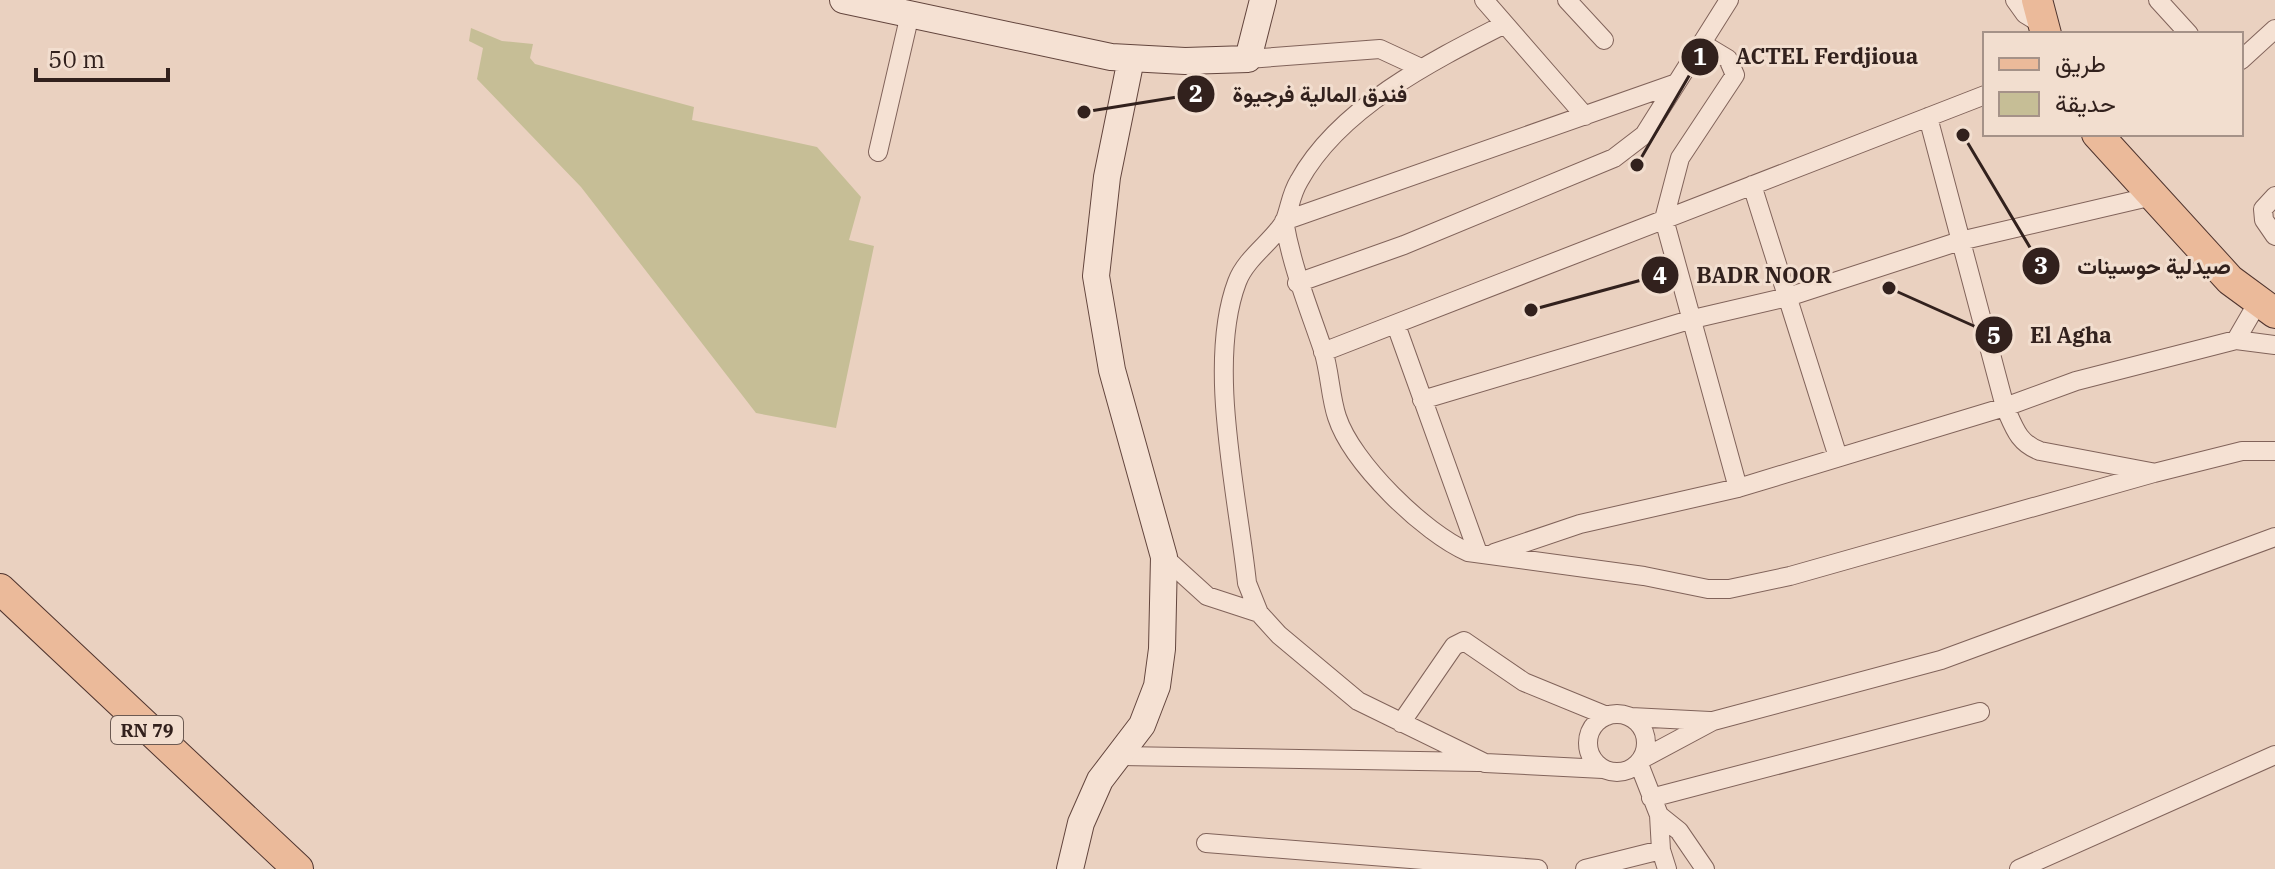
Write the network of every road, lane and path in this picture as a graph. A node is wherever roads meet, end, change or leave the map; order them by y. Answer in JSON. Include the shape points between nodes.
{"nodes":[{"id":1,"x":843,"y":0,"type":"edge"},
{"id":2,"x":1263,"y":0,"type":"edge"},
{"id":3,"x":1484,"y":0,"type":"edge"},
{"id":4,"x":1567,"y":0,"type":"edge"},
{"id":5,"x":1729,"y":0,"type":"edge"},
{"id":6,"x":2015,"y":0,"type":"edge"},
{"id":7,"x":2158,"y":0,"type":"edge"},
{"id":8,"x":910,"y":14,"type":"junction"},
{"id":9,"x":2042,"y":24,"type":"edge"},
{"id":10,"x":1503,"y":25,"type":"junction"},
{"id":11,"x":2275,"y":29,"type":"edge"},
{"id":12,"x":2187,"y":32,"type":"edge"},
{"id":13,"x":1604,"y":40,"type":"dead end"},
{"id":14,"x":1703,"y":44,"type":"junction"},
{"id":15,"x":2243,"y":58,"type":"edge"},
{"id":16,"x":1131,"y":59,"type":"junction"},
{"id":17,"x":1248,"y":59,"type":"junction"},
{"id":18,"x":1421,"y":68,"type":"junction"},
{"id":19,"x":1674,"y":84,"type":"junction"},
{"id":20,"x":1983,"y":96,"type":"edge"},
{"id":21,"x":1585,"y":116,"type":"junction"},
{"id":22,"x":1928,"y":117,"type":"junction"},
{"id":23,"x":2099,"y":136,"type":"edge"},
{"id":24,"x":878,"y":152,"type":"dead end"},
{"id":25,"x":1752,"y":185,"type":"junction"},
{"id":26,"x":2153,"y":196,"type":"junction"},
{"id":27,"x":2275,"y":196,"type":"edge"},
{"id":28,"x":1664,"y":219,"type":"junction"},
{"id":29,"x":1284,"y":221,"type":"junction"},
{"id":30,"x":2275,"y":236,"type":"edge"},
{"id":31,"x":1960,"y":241,"type":"junction"},
{"id":32,"x":1297,"y":283,"type":"junction"},
{"id":33,"x":1788,"y":297,"type":"junction"},
{"id":34,"x":2266,"y":307,"type":"edge"},
{"id":35,"x":1693,"y":319,"type":"junction"},
{"id":36,"x":1396,"y":325,"type":"junction"},
{"id":37,"x":2236,"y":340,"type":"junction"},
{"id":38,"x":2275,"y":345,"type":"edge"},
{"id":39,"x":1323,"y":352,"type":"junction"},
{"id":40,"x":1422,"y":400,"type":"junction"},
{"id":41,"x":2005,"y":407,"type":"junction"},
{"id":42,"x":2275,"y":451,"type":"edge"},
{"id":43,"x":1838,"y":457,"type":"junction"},
{"id":44,"x":2154,"y":473,"type":"junction"},
{"id":45,"x":1738,"y":488,"type":"junction"},
{"id":46,"x":2275,"y":537,"type":"edge"},
{"id":47,"x":1485,"y":554,"type":"junction"},
{"id":48,"x":1164,"y":557,"type":"junction"},
{"id":49,"x":0,"y":589,"type":"edge"},
{"id":50,"x":1259,"y":613,"type":"junction"},
{"id":51,"x":1980,"y":712,"type":"dead end"},
{"id":52,"x":1607,"y":716,"type":"junction"},
{"id":53,"x":1631,"y":717,"type":"junction"},
{"id":54,"x":1713,"y":721,"type":"junction"},
{"id":55,"x":1401,"y":723,"type":"junction"},
{"id":56,"x":1590,"y":733,"type":"junction"},
{"id":57,"x":2275,"y":755,"type":"edge"},
{"id":58,"x":1121,"y":756,"type":"junction"},
{"id":59,"x":1640,"y":761,"type":"junction"},
{"id":60,"x":1485,"y":763,"type":"junction"},
{"id":61,"x":1557,"y":767,"type":"junction"},
{"id":62,"x":1603,"y":769,"type":"junction"},
{"id":63,"x":1655,"y":807,"type":"junction"},
{"id":64,"x":1206,"y":843,"type":"dead end"},
{"id":65,"x":1661,"y":850,"type":"junction"},
{"id":66,"x":2056,"y":861,"type":"edge"},
{"id":67,"x":1381,"y":863,"type":"edge"},
{"id":68,"x":298,"y":869,"type":"edge"},
{"id":69,"x":1070,"y":869,"type":"edge"},
{"id":70,"x":1538,"y":869,"type":"edge"},
{"id":71,"x":1585,"y":869,"type":"edge"},
{"id":72,"x":1667,"y":869,"type":"edge"},
{"id":73,"x":1705,"y":869,"type":"edge"},
{"id":74,"x":2019,"y":869,"type":"edge"}],
"edges":[{"from":1,"to":8,"type":"main road"},
{"from":2,"to":17,"type":"main road"},
{"from":3,"to":10,"type":"street"},
{"from":4,"to":13,"type":"street"},
{"from":5,"to":14,"type":"street"},
{"from":6,"to":9,"type":"street"},
{"from":7,"to":12,"type":"street"},
{"from":8,"to":16,"type":"main road"},
{"from":8,"to":24,"type":"street"},
{"from":10,"to":18,"type":"street"},
{"from":10,"to":21,"type":"street"},
{"from":11,"to":15,"type":"street"},
{"from":14,"to":19,"type":"street"},
{"from":14,"to":28,"type":"street","via":[[1728,59],[1735,75],[1680,158]]},
{"from":16,"to":17,"type":"main road"},
{"from":16,"to":48,"type":"main road","via":[[1107,177],[1096,276],[1112,370]]},
{"from":17,"to":18,"type":"street","via":[[1380,49]]},
{"from":18,"to":29,"type":"street","via":[[1361,112],[1311,161],[1287,204]]},
{"from":19,"to":21,"type":"street"},
{"from":19,"to":32,"type":"street","via":[[1644,135],[1614,158]]},
{"from":20,"to":22,"type":"street"},
{"from":21,"to":29,"type":"street"},
{"from":22,"to":25,"type":"street"},
{"from":22,"to":31,"type":"street"},
{"from":23,"to":26,"type":"main road"},
{"from":25,"to":28,"type":"street"},
{"from":25,"to":33,"type":"street"},
{"from":26,"to":31,"type":"street"},
{"from":26,"to":34,"type":"main road","via":[[2230,280]]},
{"from":27,"to":30,"type":"street","via":[[2263,209]]},
{"from":28,"to":35,"type":"street"},
{"from":28,"to":36,"type":"street"},
{"from":29,"to":32,"type":"street"},
{"from":29,"to":50,"type":"street","via":[[1237,281],[1227,336],[1230,453],[1247,583]]},
{"from":31,"to":33,"type":"street"},
{"from":31,"to":41,"type":"street"},
{"from":32,"to":39,"type":"street"},
{"from":33,"to":35,"type":"street"},
{"from":33,"to":43,"type":"street"},
{"from":34,"to":37,"type":"street"},
{"from":35,"to":40,"type":"street"},
{"from":35,"to":45,"type":"street"},
{"from":36,"to":39,"type":"street"},
{"from":36,"to":40,"type":"street"},
{"from":37,"to":38,"type":"street"},
{"from":37,"to":41,"type":"street","via":[[2076,381]]},
{"from":39,"to":47,"type":"street","via":[[1337,415],[1349,442],[1446,542]]},
{"from":40,"to":47,"type":"street"},
{"from":41,"to":43,"type":"street"},
{"from":41,"to":44,"type":"street","via":[[2027,446]]},
{"from":42,"to":44,"type":"street","via":[[2242,451]]},
{"from":43,"to":45,"type":"street"},
{"from":44,"to":47,"type":"street","via":[[1729,589]]},
{"from":45,"to":47,"type":"street","via":[[1580,524]]},
{"from":46,"to":54,"type":"street","via":[[1941,660]]},
{"from":48,"to":50,"type":"street","via":[[1207,596]]},
{"from":48,"to":58,"type":"main road","via":[[1157,686],[1142,725]]},
{"from":49,"to":68,"type":"main road","number":"RN 79"},
{"from":50,"to":55,"type":"street","via":[[1316,670],[1358,701]]},
{"from":51,"to":63,"type":"street"},
{"from":52,"to":53,"type":"street"},
{"from":52,"to":55,"type":"street","via":[[1524,682],[1464,641],[1454,646]]},
{"from":52,"to":56,"type":"street"},
{"from":53,"to":54,"type":"street"},
{"from":53,"to":59,"type":"street","via":[[1646,736]]},
{"from":54,"to":59,"type":"street"},
{"from":55,"to":60,"type":"street"},
{"from":56,"to":61,"type":"street"},
{"from":56,"to":62,"type":"street","via":[[1591,757]]},
{"from":57,"to":66,"type":"street"},
{"from":58,"to":60,"type":"street"},
{"from":58,"to":69,"type":"main road","via":[[1100,780],[1081,823]]},
{"from":59,"to":62,"type":"street","via":[[1626,772]]},
{"from":59,"to":63,"type":"street"},
{"from":60,"to":61,"type":"street"},
{"from":61,"to":62,"type":"street"},
{"from":63,"to":65,"type":"street"},
{"from":63,"to":73,"type":"street"},
{"from":64,"to":67,"type":"street"},
{"from":65,"to":71,"type":"street"},
{"from":65,"to":72,"type":"street"},
{"from":66,"to":74,"type":"street"},
{"from":67,"to":70,"type":"street"}]}
